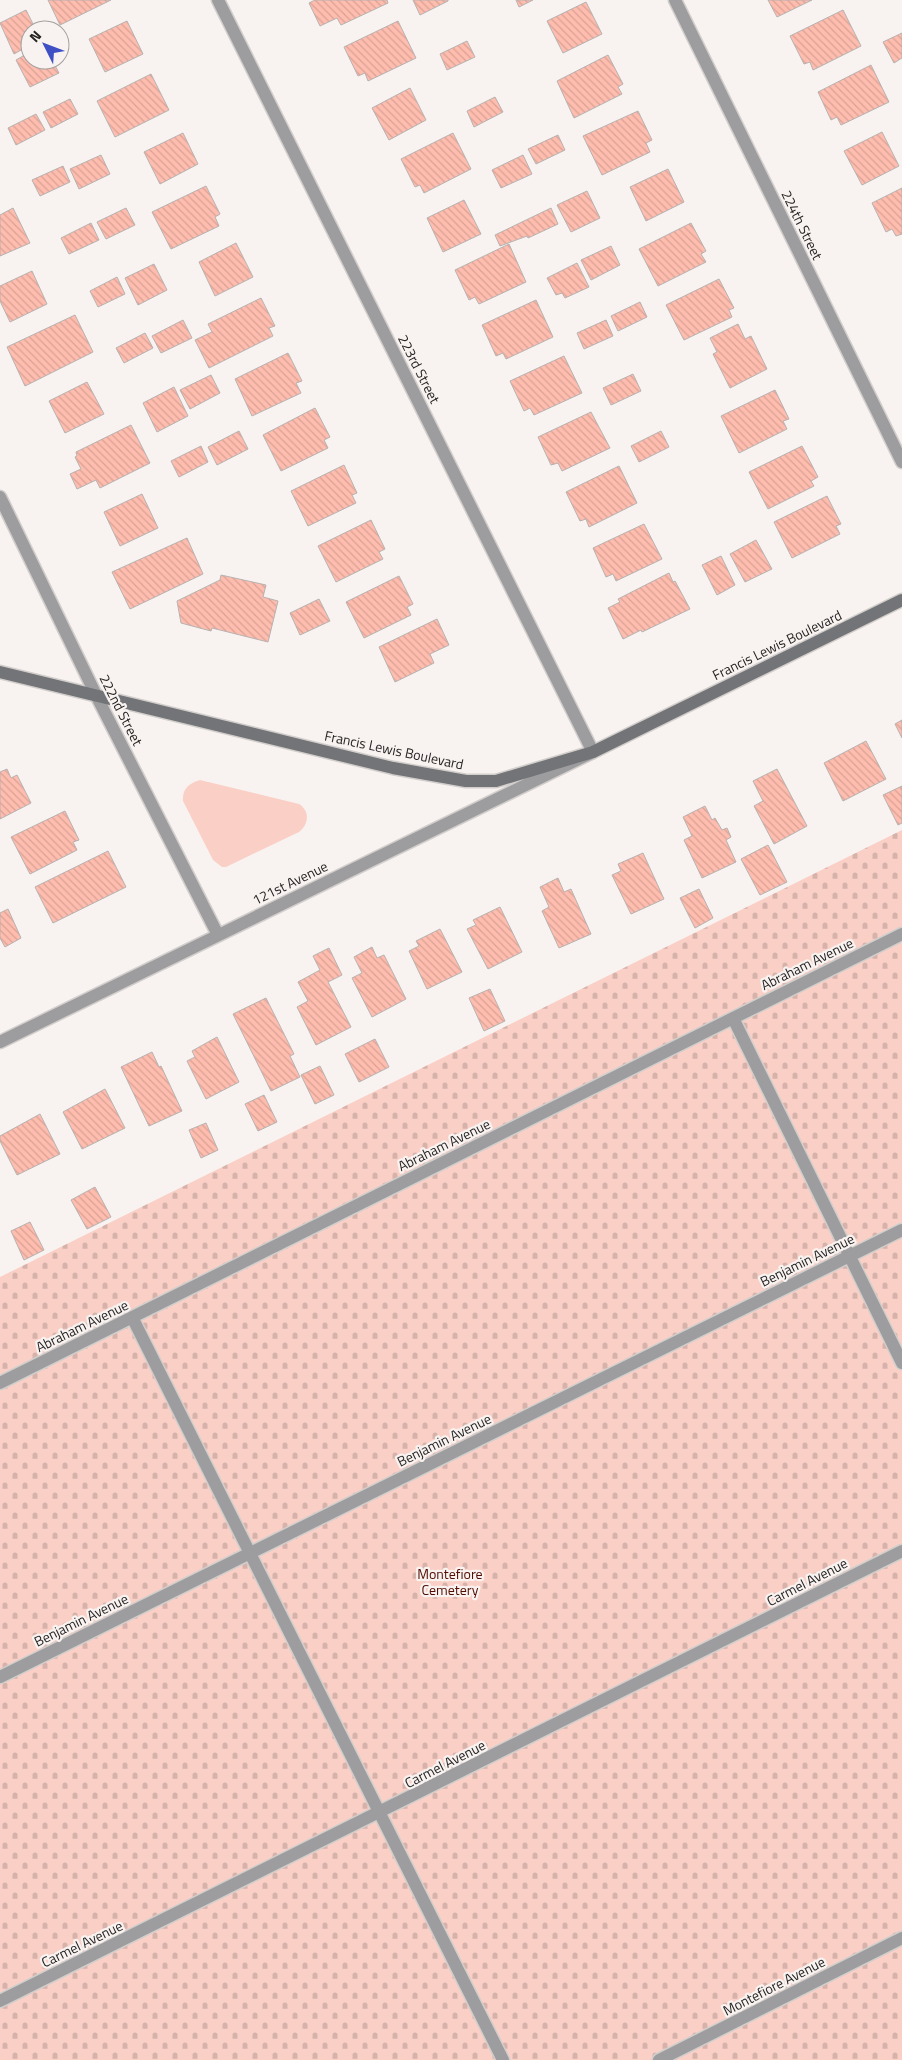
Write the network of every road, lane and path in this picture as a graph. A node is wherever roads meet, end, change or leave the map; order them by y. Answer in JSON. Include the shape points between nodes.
{"nodes":[{"id":1,"x":218,"y":0,"type":"edge"},
{"id":2,"x":675,"y":0,"type":"edge"},
{"id":3,"x":902,"y":462,"type":"edge"},
{"id":4,"x":0,"y":497,"type":"edge"},
{"id":5,"x":902,"y":600,"type":"edge"},
{"id":6,"x":0,"y":672,"type":"edge"},
{"id":7,"x":97,"y":697,"type":"junction"},
{"id":8,"x":593,"y":752,"type":"junction"},
{"id":9,"x":902,"y":934,"type":"edge"},
{"id":10,"x":218,"y":935,"type":"junction"},
{"id":11,"x":734,"y":1018,"type":"junction"},
{"id":12,"x":0,"y":1042,"type":"edge"},
{"id":13,"x":902,"y":1230,"type":"edge"},
{"id":14,"x":849,"y":1256,"type":"junction"},
{"id":15,"x":132,"y":1318,"type":"junction"},
{"id":16,"x":902,"y":1363,"type":"edge"},
{"id":17,"x":0,"y":1383,"type":"edge"},
{"id":18,"x":902,"y":1551,"type":"edge"},
{"id":19,"x":250,"y":1553,"type":"junction"},
{"id":20,"x":0,"y":1677,"type":"edge"},
{"id":21,"x":379,"y":1813,"type":"junction"},
{"id":22,"x":902,"y":1938,"type":"edge"},
{"id":23,"x":0,"y":2001,"type":"edge"},
{"id":24,"x":503,"y":2060,"type":"edge"},
{"id":25,"x":659,"y":2060,"type":"edge"}],
"edges":[{"from":1,"to":8,"type":"street","name":"223rd Street"},
{"from":2,"to":3,"type":"street","name":"224th Street"},
{"from":4,"to":7,"type":"street","name":"222nd Street"},
{"from":5,"to":8,"type":"main road","name":"Francis Lewis Boulevard"},
{"from":6,"to":7,"type":"main road","name":"Francis Lewis Boulevard"},
{"from":7,"to":8,"type":"main road","name":"Francis Lewis Boulevard","via":[[393,768],[466,781],[496,781]]},
{"from":7,"to":10,"type":"street","name":"222nd Street"},
{"from":8,"to":10,"type":"street","name":"121st Avenue"},
{"from":9,"to":11,"type":"street","name":"Abraham Avenue"},
{"from":10,"to":12,"type":"street","name":"121st Avenue"},
{"from":11,"to":14,"type":"street"},
{"from":11,"to":15,"type":"street","name":"Abraham Avenue"},
{"from":13,"to":14,"type":"street","name":"Benjamin Avenue"},
{"from":14,"to":16,"type":"street"},
{"from":14,"to":19,"type":"street","name":"Benjamin Avenue"},
{"from":15,"to":17,"type":"street","name":"Abraham Avenue"},
{"from":15,"to":19,"type":"street"},
{"from":18,"to":21,"type":"street","name":"Carmel Avenue"},
{"from":19,"to":20,"type":"street","name":"Benjamin Avenue"},
{"from":19,"to":21,"type":"street"},
{"from":21,"to":23,"type":"street","name":"Carmel Avenue"},
{"from":21,"to":24,"type":"street"},
{"from":22,"to":25,"type":"street","name":"Montefiore Avenue"}]}
